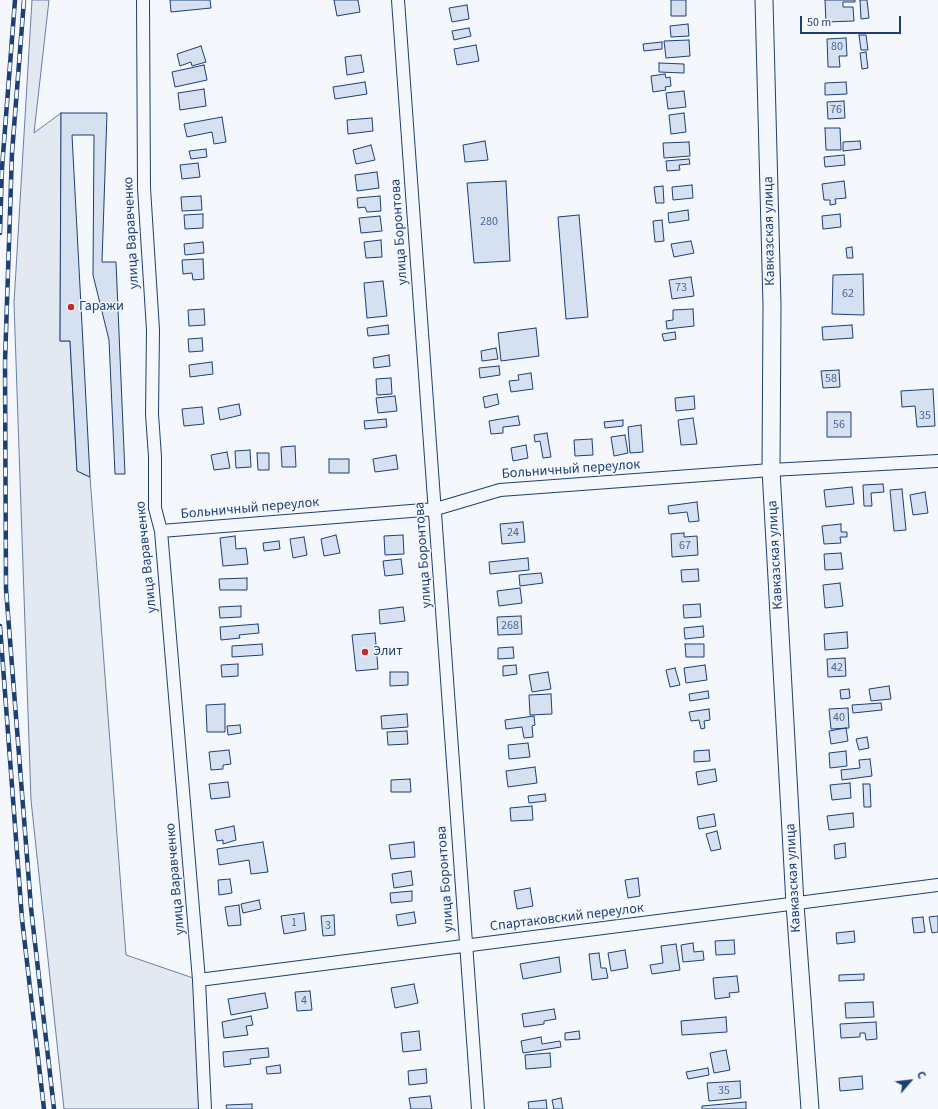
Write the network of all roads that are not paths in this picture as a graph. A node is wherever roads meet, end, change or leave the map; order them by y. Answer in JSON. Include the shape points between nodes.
{"nodes":[{"id":1,"x":144,"y":0,"type":"edge"},
{"id":2,"x":398,"y":0,"type":"edge"},
{"id":3,"x":764,"y":0,"type":"edge"},
{"id":4,"x":938,"y":461,"type":"edge"},
{"id":5,"x":771,"y":470,"type":"junction"},
{"id":6,"x":436,"y":509,"type":"junction"},
{"id":7,"x":161,"y":531,"type":"junction"},
{"id":8,"x":938,"y":885,"type":"edge"},
{"id":9,"x":795,"y":904,"type":"junction"},
{"id":10,"x":465,"y":946,"type":"junction"},
{"id":11,"x":199,"y":980,"type":"junction"},
{"id":12,"x":206,"y":1109,"type":"edge"},
{"id":13,"x":478,"y":1109,"type":"edge"},
{"id":14,"x":810,"y":1109,"type":"edge"}],
"edges":[{"from":1,"to":7,"type":"street","name":"улица Варавченко","via":[[144,188],[153,330],[155,508]]},
{"from":2,"to":6,"type":"street","name":"улица Боронтова"},
{"from":3,"to":5,"type":"street","name":"Кавказская улица","via":[[772,305]]},
{"from":4,"to":5,"type":"street","name":"Больничный переулок"},
{"from":5,"to":6,"type":"street","name":"Больничный переулок","via":[[500,490]]},
{"from":5,"to":9,"type":"street","name":"Кавказская улица"},
{"from":6,"to":7,"type":"street","name":"Больничный переулок"},
{"from":6,"to":10,"type":"street","name":"улица Боронтова"},
{"from":7,"to":11,"type":"street","name":"улица Варавченко"},
{"from":8,"to":9,"type":"street","name":"Спартаковский переулок"},
{"from":9,"to":10,"type":"street","name":"Спартаковский переулок"},
{"from":9,"to":14,"type":"street","name":"Кавказская улица"},
{"from":10,"to":11,"type":"street","name":"Спартаковский переулок"},
{"from":10,"to":13,"type":"street","name":"улица Боронтова"},
{"from":11,"to":12,"type":"street","name":"улица Варавченко"}]}
